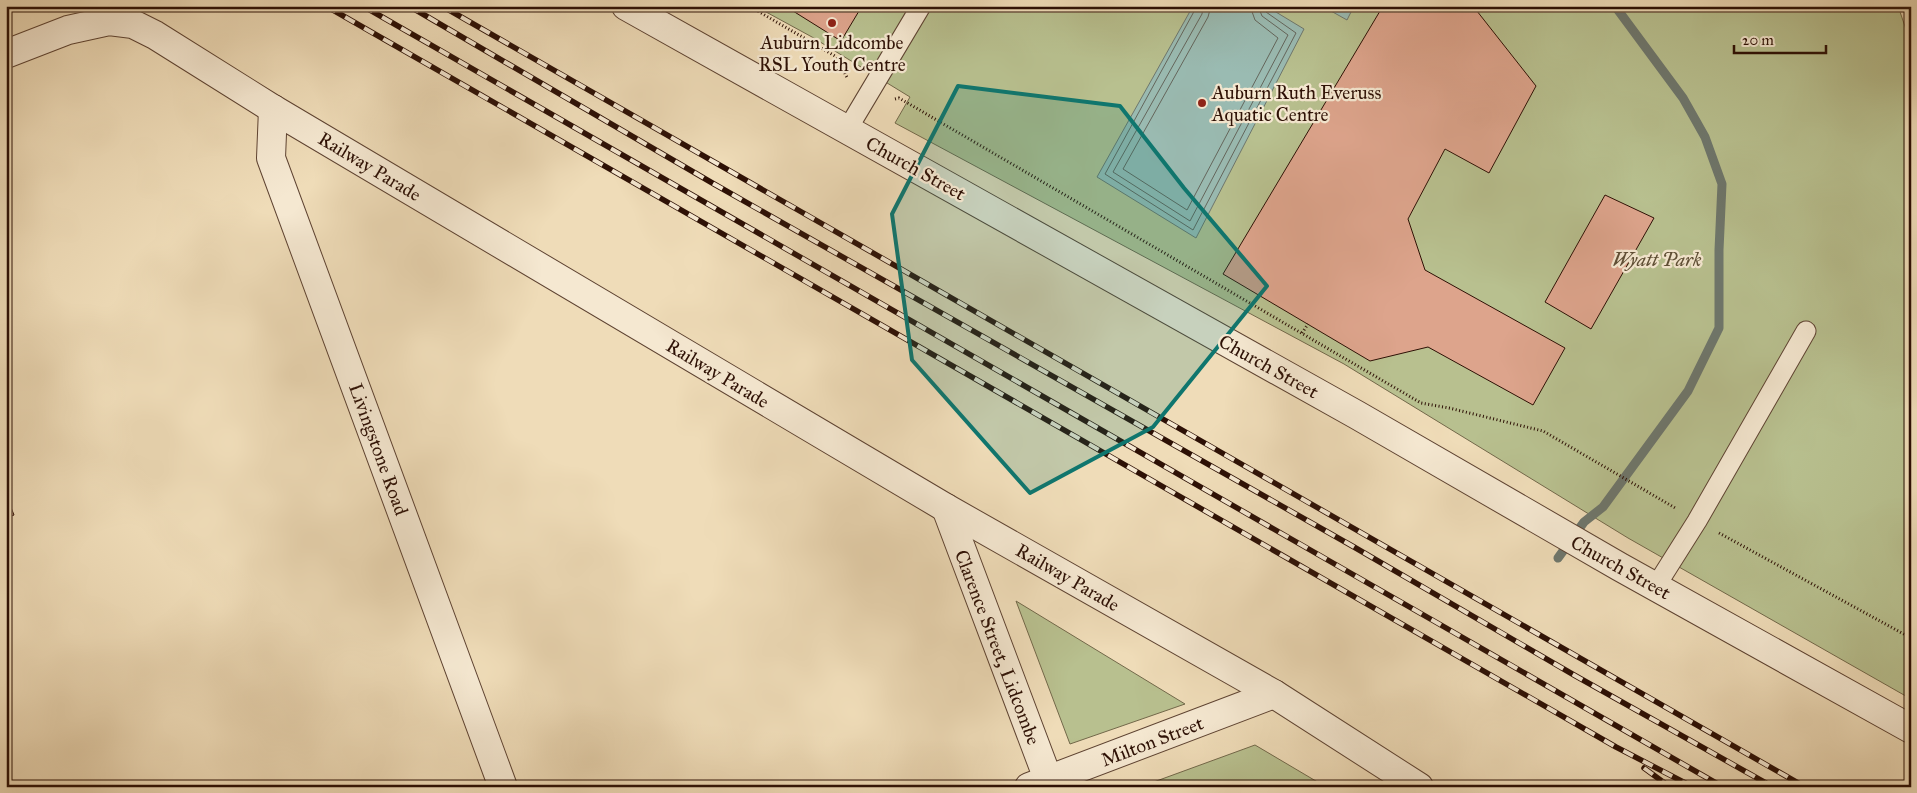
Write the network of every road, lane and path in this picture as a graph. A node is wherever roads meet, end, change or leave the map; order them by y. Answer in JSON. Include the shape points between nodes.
{"nodes":[{"id":1,"x":626,"y":6,"type":"edge"},
{"id":2,"x":748,"y":6,"type":"edge"},
{"id":3,"x":921,"y":6,"type":"edge"},
{"id":4,"x":6,"y":54,"type":"edge"},
{"id":5,"x":868,"y":96,"type":"junction"},
{"id":6,"x":274,"y":109,"type":"junction"},
{"id":7,"x":847,"y":130,"type":"junction"},
{"id":8,"x":1308,"y":324,"type":"dead end"},
{"id":9,"x":1806,"y":331,"type":"dead end"},
{"id":10,"x":1302,"y":334,"type":"junction"},
{"id":11,"x":946,"y":508,"type":"junction"},
{"id":12,"x":1697,"y":521,"type":"junction"},
{"id":13,"x":1656,"y":586,"type":"junction"},
{"id":14,"x":1911,"y":638,"type":"edge"},
{"id":15,"x":1274,"y":694,"type":"junction"},
{"id":16,"x":1911,"y":729,"type":"edge"},
{"id":17,"x":1043,"y":784,"type":"edge"},
{"id":18,"x":503,"y":787,"type":"edge"},
{"id":19,"x":1418,"y":787,"type":"edge"}],
"edges":[{"from":1,"to":7,"type":"street","name":"Church Street"},
{"from":2,"to":5,"type":"path","via":[[835,56],[853,87]]},
{"from":3,"to":5,"type":"lane"},
{"from":4,"to":6,"type":"street","name":"Railway Parade","via":[[68,30],[109,21],[133,24]]},
{"from":5,"to":7,"type":"lane"},
{"from":5,"to":10,"type":"path","via":[[885,100],[899,98]]},
{"from":6,"to":11,"type":"street","name":"Railway Parade"},
{"from":6,"to":18,"type":"street","name":"Livingstone Road","via":[[271,158]]},
{"from":7,"to":13,"type":"street","name":"Church Street"},
{"from":8,"to":10,"type":"path"},
{"from":9,"to":12,"type":"lane"},
{"from":10,"to":12,"type":"path","via":[[1421,403],[1543,431]]},
{"from":11,"to":15,"type":"street","name":"Railway Parade"},
{"from":11,"to":17,"type":"street","name":"Clarence Street, Lidcombe"},
{"from":12,"to":13,"type":"lane"},
{"from":12,"to":14,"type":"path"},
{"from":13,"to":16,"type":"street","name":"Church Street"},
{"from":15,"to":17,"type":"street","name":"Milton Street"},
{"from":15,"to":19,"type":"street","name":"Railway Parade"}]}
